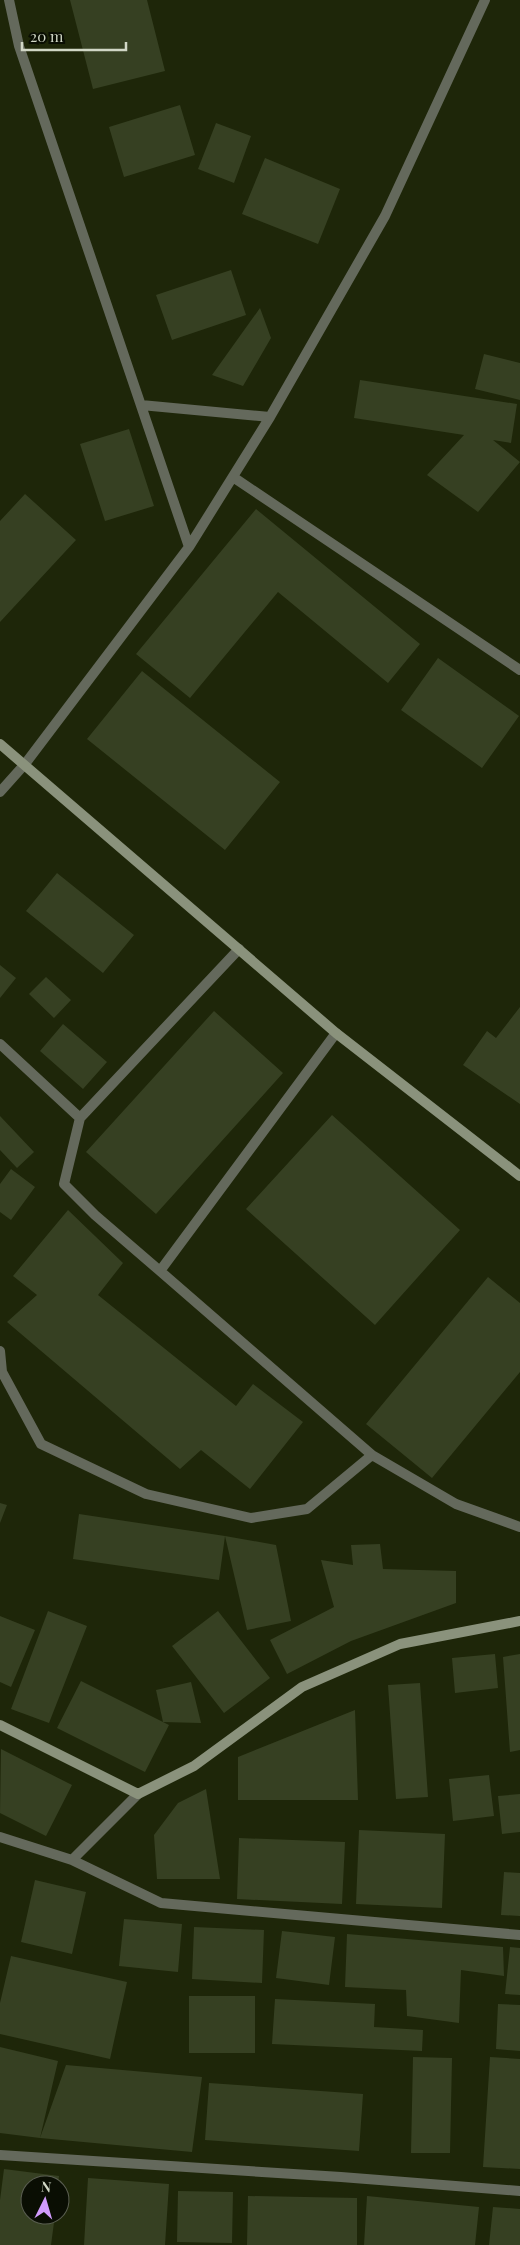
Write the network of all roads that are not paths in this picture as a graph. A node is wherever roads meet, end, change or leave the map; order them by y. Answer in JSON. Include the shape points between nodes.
{"nodes":[{"id":1,"x":9,"y":0,"type":"edge"},
{"id":2,"x":485,"y":0,"type":"edge"},
{"id":3,"x":141,"y":405,"type":"junction"},
{"id":4,"x":270,"y":418,"type":"junction"},
{"id":5,"x":233,"y":477,"type":"junction"},
{"id":6,"x":189,"y":547,"type":"junction"},
{"id":7,"x":520,"y":670,"type":"edge"},
{"id":8,"x":0,"y":744,"type":"edge"},
{"id":9,"x":26,"y":764,"type":"junction"},
{"id":10,"x":0,"y":792,"type":"edge"},
{"id":11,"x":239,"y":949,"type":"junction"},
{"id":12,"x":336,"y":1033,"type":"junction"},
{"id":13,"x":0,"y":1044,"type":"edge"},
{"id":14,"x":80,"y":1118,"type":"junction"},
{"id":15,"x":520,"y":1176,"type":"edge"},
{"id":16,"x":160,"y":1271,"type":"junction"},
{"id":17,"x":0,"y":1351,"type":"edge"},
{"id":18,"x":1,"y":1372,"type":"edge"},
{"id":19,"x":372,"y":1455,"type":"junction"},
{"id":20,"x":520,"y":1527,"type":"edge"},
{"id":21,"x":520,"y":1621,"type":"edge"},
{"id":22,"x":0,"y":1725,"type":"edge"},
{"id":23,"x":138,"y":1794,"type":"junction"},
{"id":24,"x":0,"y":1837,"type":"edge"},
{"id":25,"x":72,"y":1860,"type":"junction"},
{"id":26,"x":520,"y":1935,"type":"edge"},
{"id":27,"x":0,"y":2155,"type":"edge"},
{"id":28,"x":520,"y":2191,"type":"edge"}],
"edges":[{"from":1,"to":3,"type":"street","via":[[19,46]]},
{"from":2,"to":4,"type":"street","via":[[385,216]]},
{"from":3,"to":4,"type":"street"},
{"from":3,"to":6,"type":"street"},
{"from":4,"to":5,"type":"street"},
{"from":5,"to":6,"type":"street"},
{"from":5,"to":7,"type":"street"},
{"from":6,"to":9,"type":"street"},
{"from":8,"to":9,"type":"main road"},
{"from":9,"to":10,"type":"street"},
{"from":9,"to":11,"type":"main road"},
{"from":11,"to":12,"type":"main road"},
{"from":11,"to":14,"type":"street"},
{"from":12,"to":15,"type":"main road"},
{"from":12,"to":16,"type":"street"},
{"from":13,"to":14,"type":"street"},
{"from":14,"to":16,"type":"street","via":[[64,1184]]},
{"from":16,"to":19,"type":"street"},
{"from":17,"to":18,"type":"street"},
{"from":18,"to":19,"type":"street","via":[[41,1444],[146,1494],[241,1516],[251,1518],[307,1509]]},
{"from":19,"to":20,"type":"street","via":[[456,1504]]},
{"from":21,"to":23,"type":"main road","via":[[400,1644],[302,1687],[194,1766]]},
{"from":22,"to":23,"type":"main road"},
{"from":23,"to":25,"type":"street"},
{"from":24,"to":25,"type":"street"},
{"from":25,"to":26,"type":"street","via":[[161,1903]]},
{"from":27,"to":28,"type":"street"}]}
